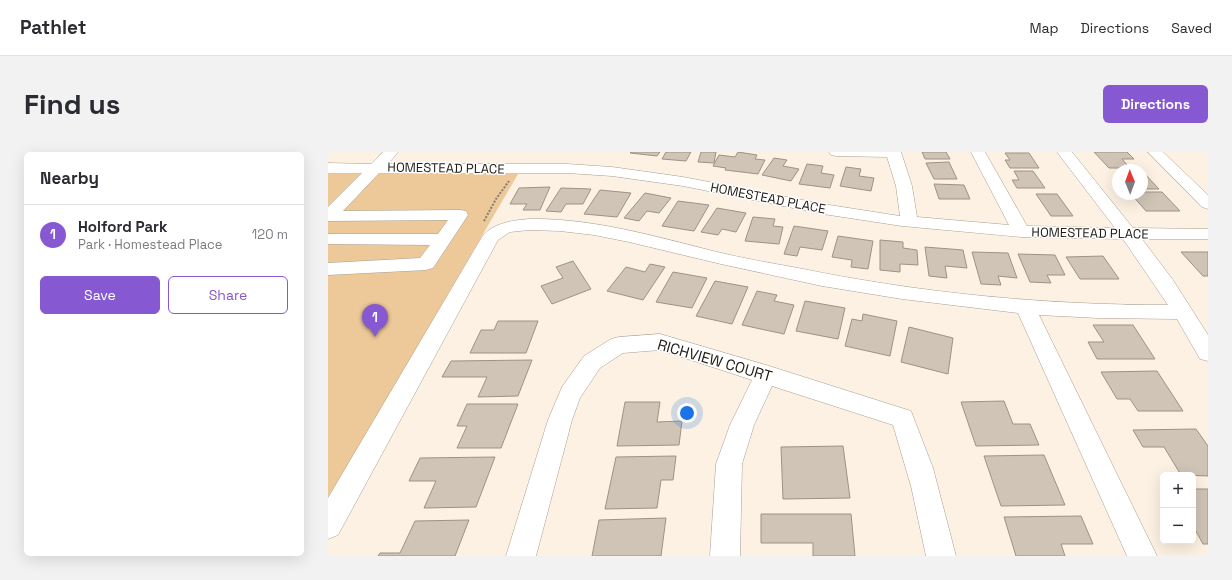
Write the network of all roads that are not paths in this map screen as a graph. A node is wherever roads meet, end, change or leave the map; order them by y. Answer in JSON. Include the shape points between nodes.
{"nodes":[{"id":1,"x":391,"y":152,"type":"edge"},
{"id":2,"x":836,"y":152,"type":"edge"},
{"id":3,"x":978,"y":152,"type":"edge"},
{"id":4,"x":1064,"y":152,"type":"edge"},
{"id":5,"x":1155,"y":152,"type":"edge"},
{"id":6,"x":894,"y":153,"type":"edge"},
{"id":7,"x":328,"y":168,"type":"edge"},
{"id":8,"x":376,"y":168,"type":"junction"},
{"id":9,"x":1208,"y":204,"type":"edge"},
{"id":10,"x":329,"y":216,"type":"edge"},
{"id":11,"x":909,"y":221,"type":"junction"},
{"id":12,"x":1022,"y":232,"type":"junction"},
{"id":13,"x":1128,"y":234,"type":"junction"},
{"id":14,"x":1208,"y":234,"type":"edge"},
{"id":15,"x":328,"y":240,"type":"edge"},
{"id":16,"x":444,"y":240,"type":"junction"},
{"id":17,"x":328,"y":269,"type":"edge"},
{"id":18,"x":1025,"y":307,"type":"junction"},
{"id":19,"x":1183,"y":312,"type":"junction"},
{"id":20,"x":1208,"y":353,"type":"edge"},
{"id":21,"x":766,"y":374,"type":"junction"},
{"id":22,"x":328,"y":525,"type":"edge"},
{"id":23,"x":521,"y":556,"type":"edge"},
{"id":24,"x":725,"y":556,"type":"edge"},
{"id":25,"x":941,"y":556,"type":"edge"},
{"id":26,"x":1142,"y":556,"type":"edge"}],
"edges":[{"from":1,"to":8,"type":"street"},
{"from":2,"to":6,"type":"street"},
{"from":3,"to":12,"type":"street"},
{"from":4,"to":13,"type":"street"},
{"from":5,"to":9,"type":"street"},
{"from":6,"to":11,"type":"street","via":[[904,186]]},
{"from":7,"to":8,"type":"street","name":"HOMESTEAD PLACE"},
{"from":8,"to":10,"type":"street"},
{"from":8,"to":11,"type":"street","name":"HOMESTEAD PLACE","via":[[576,169],[730,190],[798,205]]},
{"from":10,"to":16,"type":"street","via":[[460,215]]},
{"from":11,"to":12,"type":"street","name":"HOMESTEAD PLACE"},
{"from":12,"to":13,"type":"street","name":"HOMESTEAD PLACE"},
{"from":13,"to":14,"type":"street","name":"HOMESTEAD PLACE"},
{"from":13,"to":19,"type":"street"},
{"from":15,"to":16,"type":"street"},
{"from":16,"to":17,"type":"street","via":[[426,264]]},
{"from":18,"to":19,"type":"street","via":[[1077,311]]},
{"from":18,"to":22,"type":"street","via":[[821,280],[637,237],[596,230],[526,225],[500,229],[491,237]]},
{"from":18,"to":26,"type":"street"},
{"from":19,"to":20,"type":"street"},
{"from":21,"to":23,"type":"street","name":"RICHVIEW COURT","via":[[660,342],[619,345],[592,362],[570,394],[560,420]]},
{"from":21,"to":24,"type":"street","via":[[742,424],[729,464]]},
{"from":21,"to":25,"type":"street","name":"RICHVIEW COURT","via":[[902,418],[929,503]]}]}
